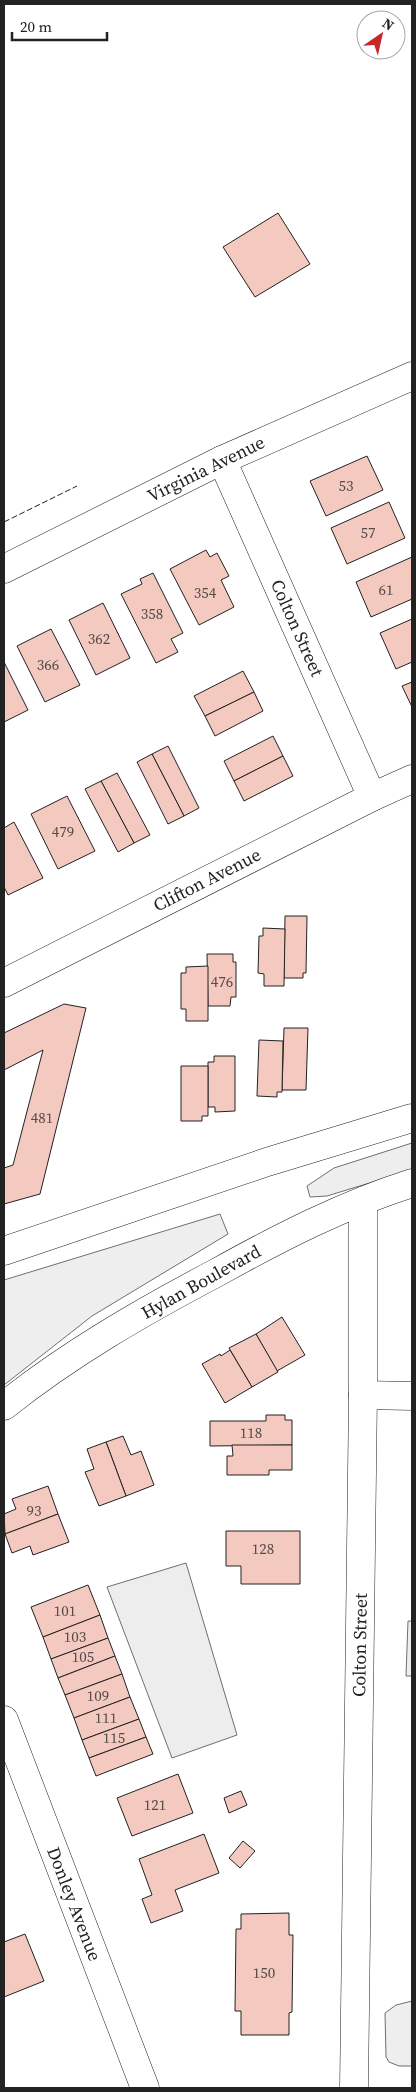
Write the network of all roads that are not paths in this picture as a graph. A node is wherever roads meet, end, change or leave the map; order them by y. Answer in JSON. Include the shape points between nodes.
{"nodes":[{"id":1,"x":412,"y":376,"type":"edge"},
{"id":2,"x":222,"y":460,"type":"junction"},
{"id":3,"x":4,"y":569,"type":"edge"},
{"id":4,"x":412,"y":779,"type":"edge"},
{"id":5,"x":372,"y":796,"type":"junction"},
{"id":6,"x":4,"y":983,"type":"edge"},
{"id":7,"x":412,"y":1118,"type":"edge"},
{"id":8,"x":412,"y":1183,"type":"edge"},
{"id":9,"x":363,"y":1201,"type":"junction"},
{"id":10,"x":4,"y":1251,"type":"edge"},
{"id":11,"x":364,"y":1395,"type":"junction"},
{"id":12,"x":412,"y":1396,"type":"edge"},
{"id":13,"x":4,"y":1406,"type":"edge"},
{"id":14,"x":4,"y":1720,"type":"edge"},
{"id":15,"x":145,"y":2088,"type":"edge"},
{"id":16,"x":354,"y":2088,"type":"edge"}],
"edges":[{"from":1,"to":2,"type":"street","name":"Virginia Avenue"},
{"from":2,"to":3,"type":"street","name":"Virginia Avenue"},
{"from":2,"to":5,"type":"street","name":"Colton Street"},
{"from":4,"to":5,"type":"street","name":"Clifton Avenue"},
{"from":5,"to":6,"type":"street","name":"Clifton Avenue"},
{"from":7,"to":10,"type":"street","via":[[267,1162]]},
{"from":8,"to":9,"type":"street","name":"Hylan Boulevard"},
{"from":9,"to":11,"type":"street","name":"Colton Street"},
{"from":9,"to":13,"type":"street","name":"Hylan Boulevard","via":[[291,1232],[169,1298],[64,1362]]},
{"from":11,"to":12,"type":"street"},
{"from":11,"to":16,"type":"street","name":"Colton Street"},
{"from":14,"to":15,"type":"street","name":"Donley Avenue"}]}
